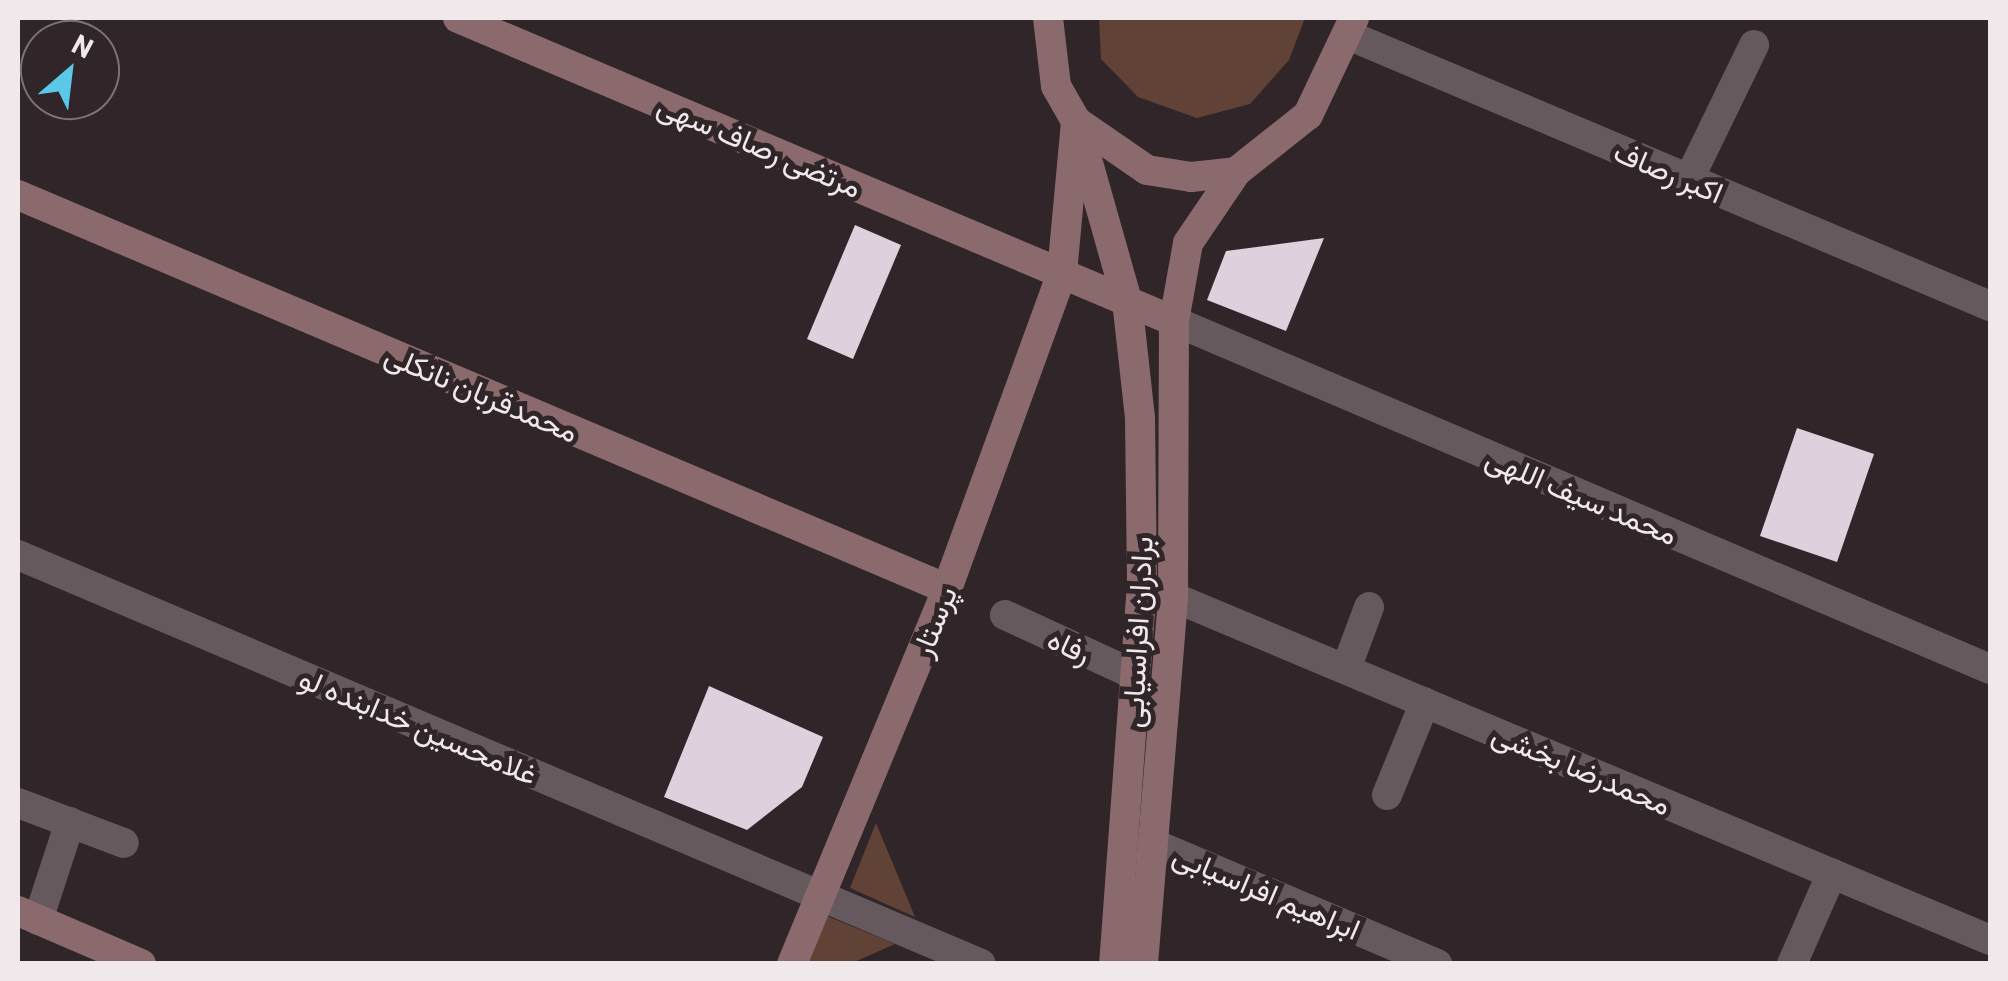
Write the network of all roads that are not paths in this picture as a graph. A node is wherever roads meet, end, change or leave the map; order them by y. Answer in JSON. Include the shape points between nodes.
{"nodes":[{"id":1,"x":458,"y":18,"type":"edge"},
{"id":2,"x":1048,"y":18,"type":"edge"},
{"id":3,"x":1351,"y":26,"type":"edge"},
{"id":4,"x":1754,"y":44,"type":"dead end"},
{"id":5,"x":1076,"y":121,"type":"junction"},
{"id":6,"x":1236,"y":172,"type":"junction"},
{"id":7,"x":1689,"y":179,"type":"junction"},
{"id":8,"x":18,"y":196,"type":"edge"},
{"id":9,"x":1062,"y":273,"type":"junction"},
{"id":10,"x":1988,"y":296,"type":"edge"},
{"id":11,"x":1127,"y":300,"type":"junction"},
{"id":12,"x":1174,"y":320,"type":"junction"},
{"id":13,"x":18,"y":555,"type":"edge"},
{"id":14,"x":947,"y":589,"type":"junction"},
{"id":15,"x":1173,"y":597,"type":"junction"},
{"id":16,"x":1369,"y":607,"type":"dead end"},
{"id":17,"x":1005,"y":615,"type":"dead end"},
{"id":18,"x":1990,"y":668,"type":"edge"},
{"id":19,"x":1346,"y":669,"type":"junction"},
{"id":20,"x":1135,"y":674,"type":"junction"},
{"id":21,"x":1166,"y":684,"type":"junction"},
{"id":22,"x":1425,"y":702,"type":"junction"},
{"id":23,"x":1387,"y":795,"type":"dead end"},
{"id":24,"x":18,"y":803,"type":"edge"},
{"id":25,"x":70,"y":822,"type":"junction"},
{"id":26,"x":1138,"y":837,"type":"junction"},
{"id":27,"x":124,"y":843,"type":"dead end"},
{"id":28,"x":1832,"y":873,"type":"junction"},
{"id":29,"x":820,"y":896,"type":"junction"},
{"id":30,"x":28,"y":916,"type":"edge"},
{"id":31,"x":1990,"y":940,"type":"edge"},
{"id":32,"x":141,"y":964,"type":"edge"},
{"id":33,"x":792,"y":964,"type":"edge"},
{"id":34,"x":980,"y":964,"type":"edge"},
{"id":35,"x":1114,"y":964,"type":"edge"},
{"id":36,"x":1143,"y":964,"type":"edge"},
{"id":37,"x":1437,"y":964,"type":"edge"},
{"id":38,"x":1792,"y":964,"type":"edge"}],
"edges":[{"from":1,"to":9,"type":"street","name":"مرتضی رصاف سهی"},
{"from":2,"to":5,"type":"street","name":"برادران افراسیابی","via":[[1056,86]]},
{"from":3,"to":6,"type":"street","name":"برادران افراسیابی","via":[[1308,114]]},
{"from":3,"to":7,"type":"street","name":"اکبر رصاف"},
{"from":4,"to":7,"type":"street"},
{"from":5,"to":6,"type":"street","via":[[1109,150],[1148,170],[1191,177]]},
{"from":5,"to":9,"type":"street","name":"پرستار"},
{"from":5,"to":11,"type":"street","name":"برادران افراسیابی"},
{"from":6,"to":12,"type":"street","name":"برادران افراسیابی","via":[[1188,243]]},
{"from":7,"to":10,"type":"street","name":"اکبر رصاف"},
{"from":8,"to":14,"type":"street","name":"محمدقربان نانکلی"},
{"from":9,"to":11,"type":"street","name":"مرتضی رصاف سهی"},
{"from":9,"to":14,"type":"street","name":"پرستار"},
{"from":11,"to":12,"type":"street","name":"مرتضی رصاف سهی"},
{"from":11,"to":20,"type":"street","name":"برادران افراسیابی","via":[[1140,418],[1142,584]]},
{"from":12,"to":15,"type":"street","name":"برادران افراسیابی"},
{"from":12,"to":18,"type":"street","name":"محمد سیف اللهی"},
{"from":13,"to":29,"type":"street","name":"غلامحسین خدابنده لو"},
{"from":14,"to":29,"type":"street","name":"پرستار"},
{"from":15,"to":19,"type":"street","name":"محمدرضا بخشی"},
{"from":15,"to":21,"type":"street","name":"برادران افراسیابی"},
{"from":16,"to":19,"type":"street"},
{"from":17,"to":20,"type":"street","name":"رفاه"},
{"from":19,"to":22,"type":"street","name":"محمدرضا بخشی"},
{"from":20,"to":21,"type":"street"},
{"from":20,"to":26,"type":"street","name":"برادران افراسیابی"},
{"from":21,"to":26,"type":"street","name":"برادران افراسیابی"},
{"from":22,"to":23,"type":"street"},
{"from":22,"to":28,"type":"street","name":"محمدرضا بخشی"},
{"from":24,"to":25,"type":"street"},
{"from":25,"to":27,"type":"street"},
{"from":25,"to":30,"type":"street"},
{"from":26,"to":35,"type":"street","name":"برادران افراسیابی"},
{"from":26,"to":36,"type":"street","name":"برادران افراسیابی"},
{"from":26,"to":37,"type":"street","name":"ابراهیم افراسیابی"},
{"from":28,"to":31,"type":"street","name":"محمدرضا بخشی"},
{"from":28,"to":38,"type":"street"},
{"from":29,"to":33,"type":"street","name":"پرستار"},
{"from":29,"to":34,"type":"street","name":"غلامحسین خدابنده لو"},
{"from":30,"to":32,"type":"street"}]}
